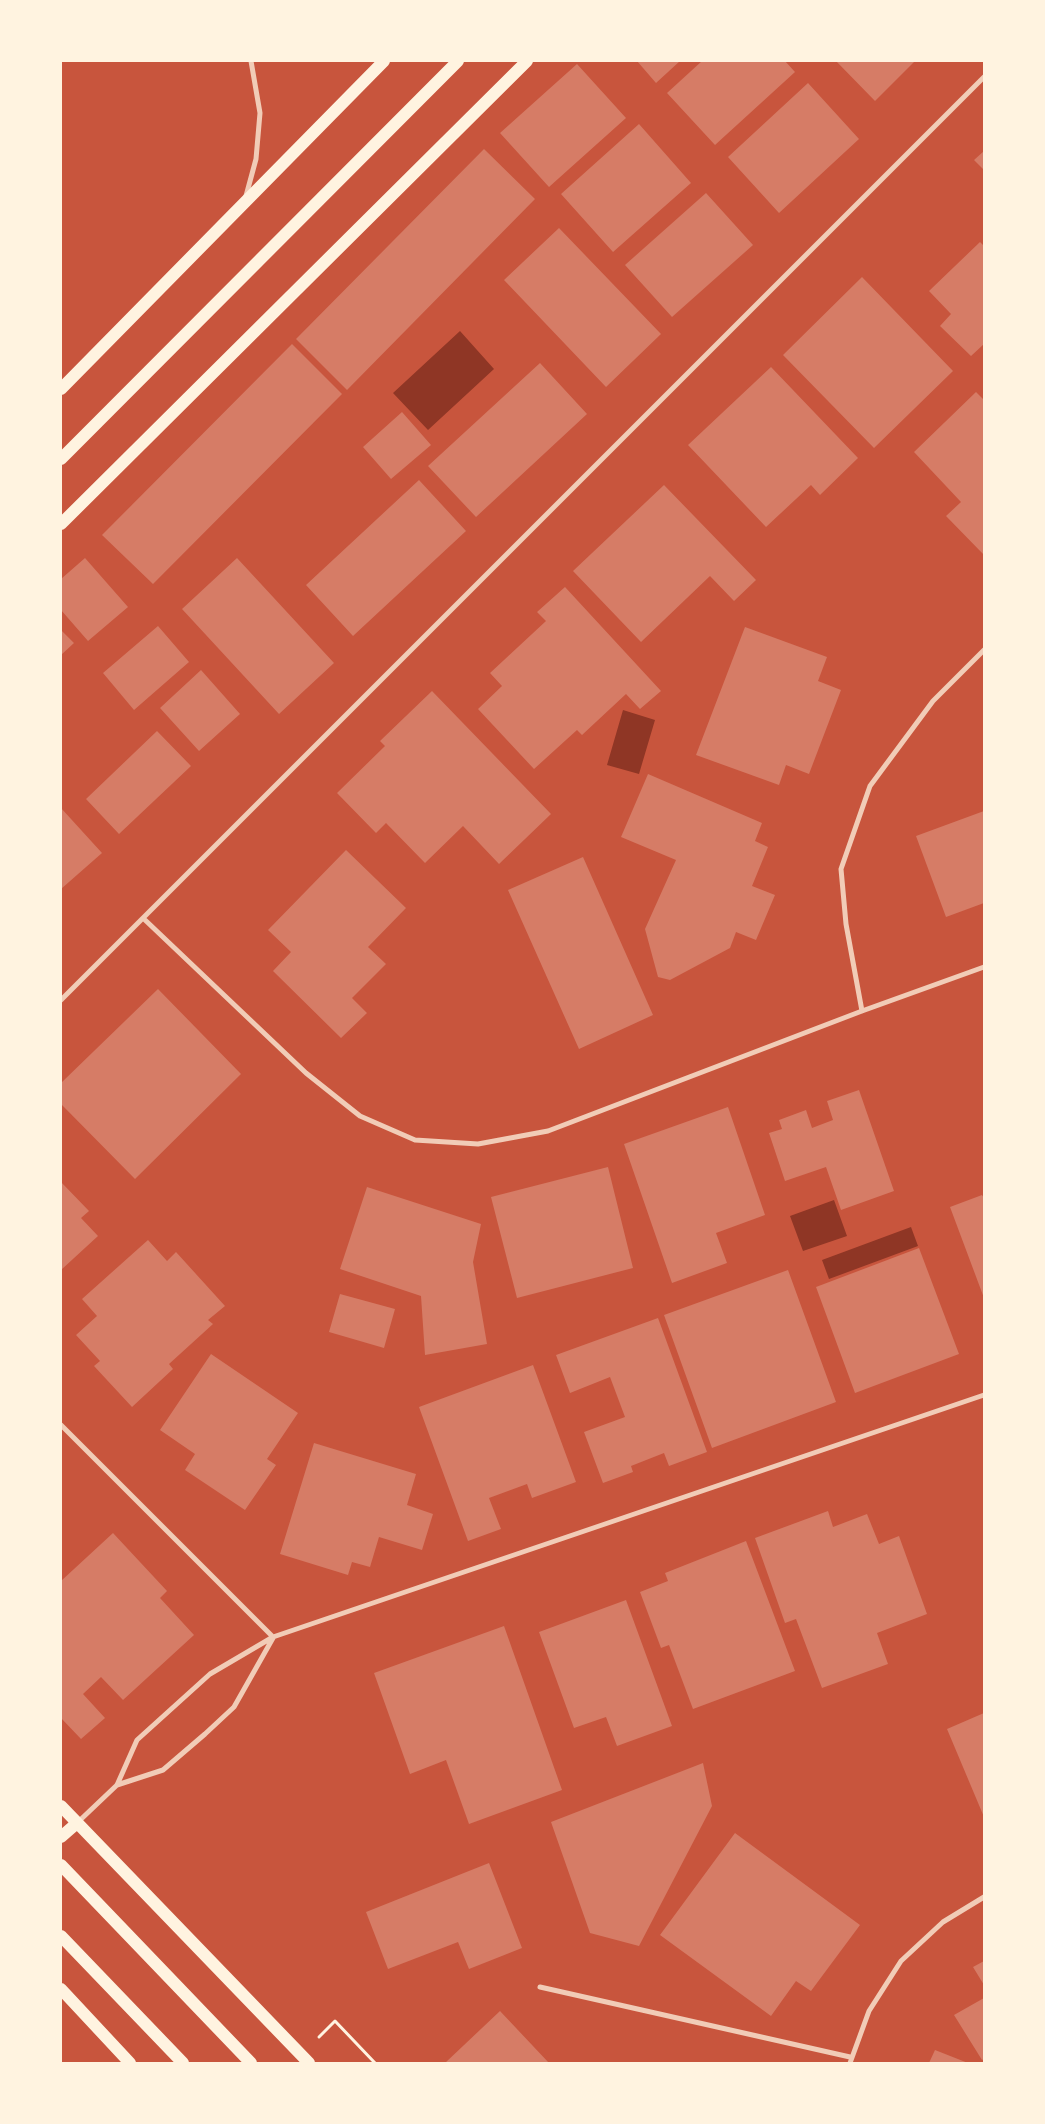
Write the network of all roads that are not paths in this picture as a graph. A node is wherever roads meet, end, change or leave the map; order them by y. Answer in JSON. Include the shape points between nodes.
{"nodes":[{"id":1,"x":251,"y":61,"type":"edge"},
{"id":2,"x":384,"y":61,"type":"edge"},
{"id":3,"x":458,"y":61,"type":"edge"},
{"id":4,"x":528,"y":61,"type":"edge"},
{"id":5,"x":984,"y":77,"type":"edge"},
{"id":6,"x":244,"y":203,"type":"junction"},
{"id":7,"x":61,"y":389,"type":"edge"},
{"id":8,"x":61,"y":460,"type":"edge"},
{"id":9,"x":61,"y":524,"type":"edge"},
{"id":10,"x":984,"y":650,"type":"edge"},
{"id":11,"x":144,"y":919,"type":"junction"},
{"id":12,"x":984,"y":967,"type":"edge"},
{"id":13,"x":61,"y":1000,"type":"edge"},
{"id":14,"x":862,"y":1011,"type":"junction"},
{"id":15,"x":984,"y":1395,"type":"edge"},
{"id":16,"x":61,"y":1425,"type":"edge"},
{"id":17,"x":273,"y":1638,"type":"junction"},
{"id":18,"x":117,"y":1786,"type":"junction"},
{"id":19,"x":61,"y":1806,"type":"edge"},
{"id":20,"x":77,"y":1823,"type":"junction"},
{"id":21,"x":61,"y":1837,"type":"edge"},
{"id":22,"x":61,"y":1865,"type":"edge"},
{"id":23,"x":984,"y":1897,"type":"edge"},
{"id":24,"x":61,"y":1936,"type":"edge"},
{"id":25,"x":540,"y":1986,"type":"dead end"},
{"id":26,"x":61,"y":1989,"type":"edge"},
{"id":27,"x":850,"y":2060,"type":"edge"},
{"id":28,"x":130,"y":2063,"type":"edge"},
{"id":29,"x":183,"y":2063,"type":"edge"},
{"id":30,"x":251,"y":2063,"type":"edge"},
{"id":31,"x":309,"y":2063,"type":"edge"}],
"edges":[{"from":1,"to":6,"type":"street","via":[[260,113],[256,159]]},
{"from":2,"to":6,"type":"main road"},
{"from":3,"to":8,"type":"main road"},
{"from":4,"to":9,"type":"main road"},
{"from":5,"to":11,"type":"street"},
{"from":6,"to":7,"type":"main road"},
{"from":10,"to":14,"type":"street","via":[[933,701],[870,786],[841,869],[846,924]]},
{"from":11,"to":13,"type":"street"},
{"from":11,"to":14,"type":"street","via":[[306,1073],[360,1116],[415,1140],[478,1144],[548,1131]]},
{"from":12,"to":14,"type":"street"},
{"from":15,"to":17,"type":"street"},
{"from":16,"to":17,"type":"street"},
{"from":17,"to":18,"type":"street","via":[[210,1674],[137,1740]]},
{"from":17,"to":18,"type":"street","via":[[234,1707],[206,1734],[163,1770]]},
{"from":18,"to":20,"type":"street"},
{"from":19,"to":20,"type":"main road"},
{"from":20,"to":21,"type":"main road"},
{"from":20,"to":31,"type":"main road"},
{"from":22,"to":30,"type":"main road"},
{"from":23,"to":27,"type":"street","via":[[943,1922],[901,1961],[869,2011]]},
{"from":24,"to":29,"type":"main road"},
{"from":25,"to":27,"type":"street"},
{"from":26,"to":28,"type":"main road"}]}
